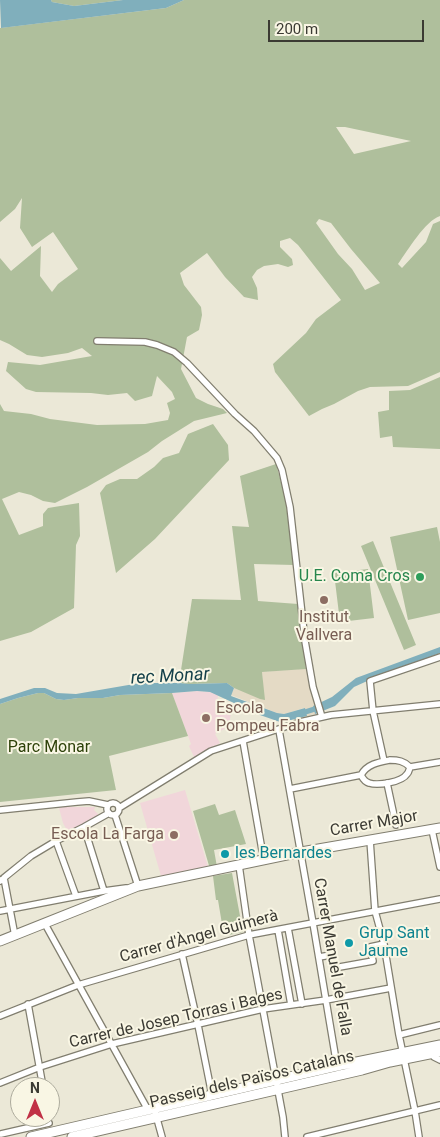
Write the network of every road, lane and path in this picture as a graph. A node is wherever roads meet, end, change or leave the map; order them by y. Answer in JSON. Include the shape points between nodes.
{"nodes":[{"id":1,"x":97,"y":341,"type":"dead end"},
{"id":2,"x":440,"y":656,"type":"edge"},
{"id":3,"x":440,"y":704,"type":"edge"},
{"id":4,"x":373,"y":711,"type":"junction"},
{"id":5,"x":322,"y":715,"type":"junction"},
{"id":6,"x":279,"y":730,"type":"junction"},
{"id":7,"x":243,"y":741,"type":"junction"},
{"id":8,"x":384,"y":761,"type":"junction"},
{"id":9,"x":440,"y":762,"type":"edge"},
{"id":10,"x":410,"y":767,"type":"junction"},
{"id":11,"x":361,"y":775,"type":"junction"},
{"id":12,"x":387,"y":783,"type":"junction"},
{"id":13,"x":290,"y":789,"type":"junction"},
{"id":14,"x":108,"y":805,"type":"junction"},
{"id":15,"x":119,"y":808,"type":"junction"},
{"id":16,"x":0,"y":810,"type":"edge"},
{"id":17,"x":112,"y":814,"type":"junction"},
{"id":18,"x":396,"y":825,"type":"dead end"},
{"id":19,"x":84,"y":828,"type":"junction"},
{"id":20,"x":436,"y":829,"type":"edge"},
{"id":21,"x":370,"y":840,"type":"junction"},
{"id":22,"x":56,"y":841,"type":"junction"},
{"id":23,"x":262,"y":850,"type":"dead end"},
{"id":24,"x":301,"y":852,"type":"junction"},
{"id":25,"x":239,"y":865,"type":"junction"},
{"id":26,"x":440,"y":867,"type":"edge"},
{"id":27,"x":2,"y":880,"type":"edge"},
{"id":28,"x":138,"y":886,"type":"junction"},
{"id":29,"x":104,"y":890,"type":"junction"},
{"id":30,"x":77,"y":896,"type":"junction"},
{"id":31,"x":440,"y":899,"type":"edge"},
{"id":32,"x":10,"y":909,"type":"junction"},
{"id":33,"x":0,"y":911,"type":"edge"},
{"id":34,"x":375,"y":911,"type":"junction"},
{"id":35,"x":313,"y":923,"type":"junction"},
{"id":36,"x":45,"y":924,"type":"junction"},
{"id":37,"x":288,"y":928,"type":"junction"},
{"id":38,"x":278,"y":930,"type":"junction"},
{"id":39,"x":249,"y":935,"type":"junction"},
{"id":40,"x":15,"y":936,"type":"junction"},
{"id":41,"x":0,"y":941,"type":"edge"},
{"id":42,"x":384,"y":944,"type":"junction"},
{"id":43,"x":182,"y":954,"type":"junction"},
{"id":44,"x":319,"y":957,"type":"junction"},
{"id":45,"x":78,"y":985,"type":"junction"},
{"id":46,"x":391,"y":988,"type":"junction"},
{"id":47,"x":326,"y":1000,"type":"junction"},
{"id":48,"x":28,"y":1004,"type":"junction"},
{"id":49,"x":302,"y":1004,"type":"junction"},
{"id":50,"x":291,"y":1005,"type":"junction"},
{"id":51,"x":263,"y":1009,"type":"junction"},
{"id":52,"x":0,"y":1016,"type":"edge"},
{"id":53,"x":198,"y":1025,"type":"junction"},
{"id":54,"x":440,"y":1025,"type":"edge"},
{"id":55,"x":399,"y":1035,"type":"junction"},
{"id":56,"x":112,"y":1044,"type":"junction"},
{"id":57,"x":440,"y":1044,"type":"edge"},
{"id":58,"x":436,"y":1053,"type":"edge"},
{"id":59,"x":403,"y":1056,"type":"junction"},
{"id":60,"x":440,"y":1060,"type":"edge"},
{"id":61,"x":337,"y":1066,"type":"junction"},
{"id":62,"x":40,"y":1067,"type":"junction"},
{"id":63,"x":42,"y":1077,"type":"edge"},
{"id":64,"x":0,"y":1083,"type":"edge"},
{"id":65,"x":277,"y":1084,"type":"junction"},
{"id":66,"x":212,"y":1095,"type":"junction"},
{"id":67,"x":440,"y":1105,"type":"edge"},
{"id":68,"x":151,"y":1109,"type":"junction"},
{"id":69,"x":415,"y":1112,"type":"junction"},
{"id":70,"x":156,"y":1117,"type":"junction"},
{"id":71,"x":60,"y":1123,"type":"edge"},
{"id":72,"x":35,"y":1127,"type":"edge"},
{"id":73,"x":46,"y":1127,"type":"edge"},
{"id":74,"x":1,"y":1134,"type":"edge"},
{"id":75,"x":102,"y":1134,"type":"edge"},
{"id":76,"x":31,"y":1137,"type":"edge"},
{"id":77,"x":72,"y":1137,"type":"edge"},
{"id":78,"x":162,"y":1137,"type":"edge"},
{"id":79,"x":285,"y":1137,"type":"edge"},
{"id":80,"x":307,"y":1137,"type":"edge"},
{"id":81,"x":419,"y":1137,"type":"edge"}],
"edges":[{"from":1,"to":5,"type":"street","via":[[145,342],[174,352],[277,458],[290,508],[313,687]]},
{"from":2,"to":4,"type":"street","via":[[370,681]]},
{"from":3,"to":4,"type":"street"},
{"from":4,"to":5,"type":"street"},
{"from":4,"to":8,"type":"street"},
{"from":5,"to":6,"type":"street"},
{"from":6,"to":7,"type":"street"},
{"from":6,"to":13,"type":"street","name":"Carrer Manuel de Falla"},
{"from":7,"to":15,"type":"street","via":[[211,751]]},
{"from":7,"to":23,"type":"street"},
{"from":8,"to":10,"type":"street","via":[[400,760]]},
{"from":8,"to":11,"type":"street","via":[[370,765]]},
{"from":9,"to":10,"type":"street"},
{"from":10,"to":12,"type":"street","via":[[405,777]]},
{"from":11,"to":12,"type":"street","via":[[369,783]]},
{"from":11,"to":13,"type":"street"},
{"from":12,"to":18,"type":"street"},
{"from":13,"to":24,"type":"street","name":"Carrer Manuel de Falla"},
{"from":14,"to":15,"type":"street","via":[[116,804]]},
{"from":14,"to":16,"type":"street","via":[[77,802]]},
{"from":14,"to":17,"type":"street","via":[[107,809]]},
{"from":15,"to":17,"type":"street"},
{"from":17,"to":19,"type":"street"},
{"from":17,"to":28,"type":"street"},
{"from":19,"to":22,"type":"street"},
{"from":19,"to":29,"type":"street"},
{"from":20,"to":21,"type":"main road","name":"Carrer Major"},
{"from":20,"to":26,"type":"street"},
{"from":21,"to":24,"type":"main road","name":"Carrer Major"},
{"from":21,"to":34,"type":"street"},
{"from":22,"to":27,"type":"street"},
{"from":22,"to":30,"type":"street"},
{"from":24,"to":25,"type":"main road","name":"Carrer Major"},
{"from":24,"to":35,"type":"street","name":"Carrer Manuel de Falla"},
{"from":25,"to":28,"type":"main road","name":"Carrer Major"},
{"from":25,"to":39,"type":"street"},
{"from":27,"to":32,"type":"street"},
{"from":28,"to":29,"type":"street","name":"Carrer Major"},
{"from":28,"to":36,"type":"main road","name":"Carrer Major"},
{"from":29,"to":30,"type":"street","name":"Carrer Major"},
{"from":30,"to":32,"type":"street","name":"Carrer Major"},
{"from":31,"to":34,"type":"street","name":"Carrer d'Àngel Guimerà"},
{"from":32,"to":33,"type":"street","name":"Carrer Major"},
{"from":32,"to":40,"type":"street"},
{"from":34,"to":35,"type":"street","name":"Carrer d'Àngel Guimerà"},
{"from":34,"to":42,"type":"street"},
{"from":35,"to":37,"type":"street","name":"Carrer d'Àngel Guimerà"},
{"from":35,"to":44,"type":"street","name":"Carrer Manuel de Falla"},
{"from":36,"to":40,"type":"main road","name":"Carrer Major"},
{"from":36,"to":45,"type":"street"},
{"from":37,"to":38,"type":"street","name":"Carrer d'Àngel Guimerà"},
{"from":37,"to":49,"type":"street"},
{"from":38,"to":39,"type":"street","name":"Carrer d'Àngel Guimerà"},
{"from":38,"to":50,"type":"street"},
{"from":39,"to":43,"type":"street","name":"Carrer d'Àngel Guimerà"},
{"from":39,"to":51,"type":"street"},
{"from":40,"to":41,"type":"main road","name":"Carrer Major"},
{"from":42,"to":44,"type":"street","via":[[370,947],[373,961],[334,968],[331,954]]},
{"from":42,"to":46,"type":"street"},
{"from":43,"to":45,"type":"street","name":"Carrer d'Àngel Guimerà"},
{"from":43,"to":53,"type":"street"},
{"from":44,"to":47,"type":"street","name":"Carrer Manuel de Falla"},
{"from":45,"to":48,"type":"street","name":"Carrer d'Àngel Guimerà"},
{"from":45,"to":56,"type":"street"},
{"from":46,"to":47,"type":"street","name":"Carrer de Josep Torras i Bages"},
{"from":46,"to":55,"type":"street"},
{"from":47,"to":49,"type":"street","name":"Carrer de Josep Torras i Bages"},
{"from":47,"to":61,"type":"street","name":"Carrer Manuel de Falla"},
{"from":48,"to":52,"type":"street","name":"Carrer d'Àngel Guimerà"},
{"from":48,"to":62,"type":"street"},
{"from":49,"to":50,"type":"street","name":"Carrer de Josep Torras i Bages"},
{"from":50,"to":51,"type":"street","name":"Carrer de Josep Torras i Bages"},
{"from":51,"to":53,"type":"street","name":"Carrer de Josep Torras i Bages"},
{"from":51,"to":65,"type":"street"},
{"from":53,"to":56,"type":"street","name":"Carrer de Josep Torras i Bages"},
{"from":53,"to":66,"type":"street"},
{"from":54,"to":55,"type":"street"},
{"from":55,"to":59,"type":"street"},
{"from":56,"to":62,"type":"street","name":"Carrer de Josep Torras i Bages"},
{"from":56,"to":68,"type":"street"},
{"from":57,"to":59,"type":"main road"},
{"from":58,"to":59,"type":"main road","name":"Passeig dels Països Catalans"},
{"from":58,"to":60,"type":"street","via":[[434,1057]]},
{"from":59,"to":61,"type":"main road"},
{"from":59,"to":65,"type":"main road","name":"Passeig dels Països Catalans"},
{"from":59,"to":69,"type":"street"},
{"from":61,"to":65,"type":"main road"},
{"from":62,"to":63,"type":"street"},
{"from":62,"to":64,"type":"street","name":"Carrer de Josep Torras i Bages"},
{"from":65,"to":66,"type":"main road"},
{"from":65,"to":70,"type":"main road","name":"Passeig dels Països Catalans"},
{"from":65,"to":79,"type":"street"},
{"from":66,"to":68,"type":"main road"},
{"from":67,"to":69,"type":"street"},
{"from":68,"to":70,"type":"street"},
{"from":68,"to":71,"type":"main road"},
{"from":69,"to":80,"type":"street"},
{"from":69,"to":81,"type":"street"},
{"from":70,"to":75,"type":"main road","name":"Passeig dels Països Catalans"},
{"from":70,"to":78,"type":"street"},
{"from":72,"to":74,"type":"street"},
{"from":73,"to":76,"type":"main road"},
{"from":75,"to":77,"type":"main road","name":"Passeig dels Països Catalans"}]}
